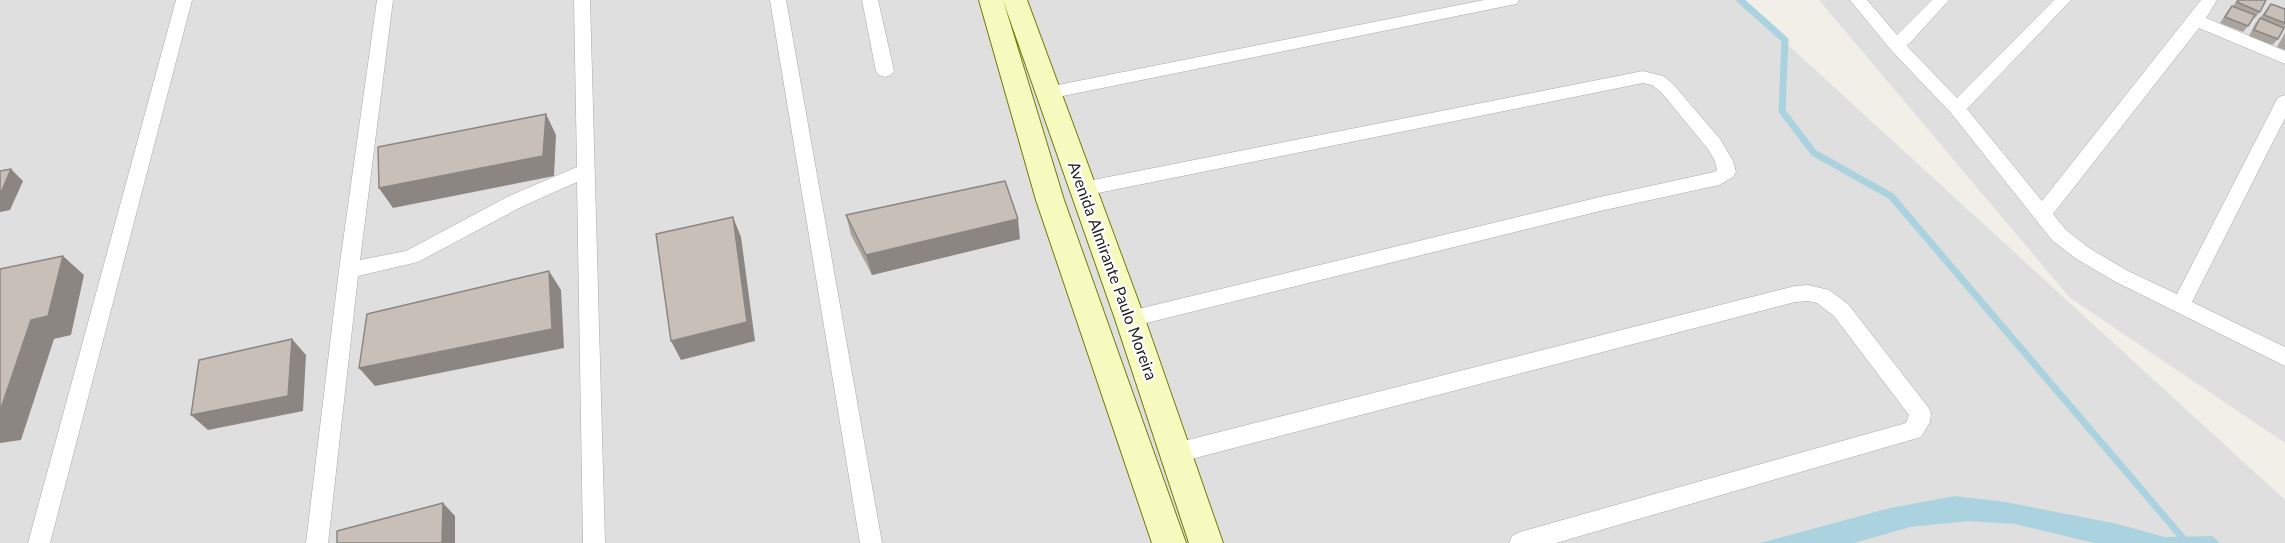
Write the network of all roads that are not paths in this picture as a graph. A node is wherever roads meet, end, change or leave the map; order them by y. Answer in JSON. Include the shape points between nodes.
{"nodes":[{"id":1,"x":184,"y":0,"type":"edge"},
{"id":2,"x":385,"y":0,"type":"edge"},
{"id":3,"x":582,"y":0,"type":"edge"},
{"id":4,"x":778,"y":0,"type":"edge"},
{"id":5,"x":870,"y":0,"type":"edge"},
{"id":6,"x":1511,"y":0,"type":"edge"},
{"id":7,"x":1858,"y":0,"type":"edge"},
{"id":8,"x":1941,"y":0,"type":"edge"},
{"id":9,"x":2063,"y":0,"type":"edge"},
{"id":10,"x":2209,"y":0,"type":"edge"},
{"id":11,"x":1013,"y":1,"type":"edge"},
{"id":12,"x":2196,"y":20,"type":"junction"},
{"id":13,"x":1897,"y":45,"type":"junction"},
{"id":14,"x":2285,"y":58,"type":"edge"},
{"id":15,"x":885,"y":71,"type":"dead end"},
{"id":16,"x":1048,"y":93,"type":"junction"},
{"id":17,"x":2285,"y":101,"type":"edge"},
{"id":18,"x":1957,"y":109,"type":"junction"},
{"id":19,"x":585,"y":171,"type":"junction"},
{"id":20,"x":1083,"y":189,"type":"junction"},
{"id":21,"x":2043,"y":214,"type":"junction"},
{"id":22,"x":349,"y":270,"type":"junction"},
{"id":23,"x":2181,"y":306,"type":"junction"},
{"id":24,"x":1130,"y":319,"type":"junction"},
{"id":25,"x":2285,"y":357,"type":"edge"},
{"id":26,"x":1176,"y":453,"type":"junction"},
{"id":27,"x":39,"y":543,"type":"edge"},
{"id":28,"x":317,"y":543,"type":"edge"},
{"id":29,"x":594,"y":543,"type":"edge"},
{"id":30,"x":871,"y":543,"type":"edge"},
{"id":31,"x":1169,"y":543,"type":"edge"},
{"id":32,"x":1206,"y":543,"type":"edge"},
{"id":33,"x":1520,"y":543,"type":"edge"}],
"edges":[{"from":1,"to":27,"type":"street"},
{"from":2,"to":22,"type":"street"},
{"from":3,"to":19,"type":"street"},
{"from":4,"to":30,"type":"street"},
{"from":5,"to":15,"type":"street"},
{"from":6,"to":16,"type":"street"},
{"from":7,"to":13,"type":"street"},
{"from":8,"to":13,"type":"street"},
{"from":9,"to":18,"type":"street"},
{"from":10,"to":12,"type":"street"},
{"from":11,"to":16,"type":"main road","name":"Avenida Almirante Paulo Moreira"},
{"from":11,"to":31,"type":"main road","name":"Avenida Almirante Paulo Moreira","via":[[1050,200]]},
{"from":12,"to":14,"type":"street"},
{"from":12,"to":21,"type":"street"},
{"from":13,"to":18,"type":"street"},
{"from":16,"to":20,"type":"main road","name":"Avenida Almirante Paulo Moreira"},
{"from":17,"to":23,"type":"street"},
{"from":18,"to":21,"type":"street"},
{"from":19,"to":22,"type":"street","via":[[516,201],[411,257]]},
{"from":19,"to":29,"type":"street"},
{"from":20,"to":24,"type":"main road","name":"Avenida Almirante Paulo Moreira"},
{"from":20,"to":24,"type":"street","via":[[1643,76],[1667,88],[1714,144],[1727,172],[1719,178]]},
{"from":21,"to":23,"type":"street","via":[[2059,235],[2082,253]]},
{"from":22,"to":28,"type":"street"},
{"from":23,"to":25,"type":"street"},
{"from":24,"to":26,"type":"main road","name":"Avenida Almirante Paulo Moreira"},
{"from":26,"to":32,"type":"main road","name":"Avenida Almirante Paulo Moreira"},
{"from":26,"to":33,"type":"street","via":[[1808,293],[1822,296],[1840,310],[1920,413],[1913,430]]}]}
